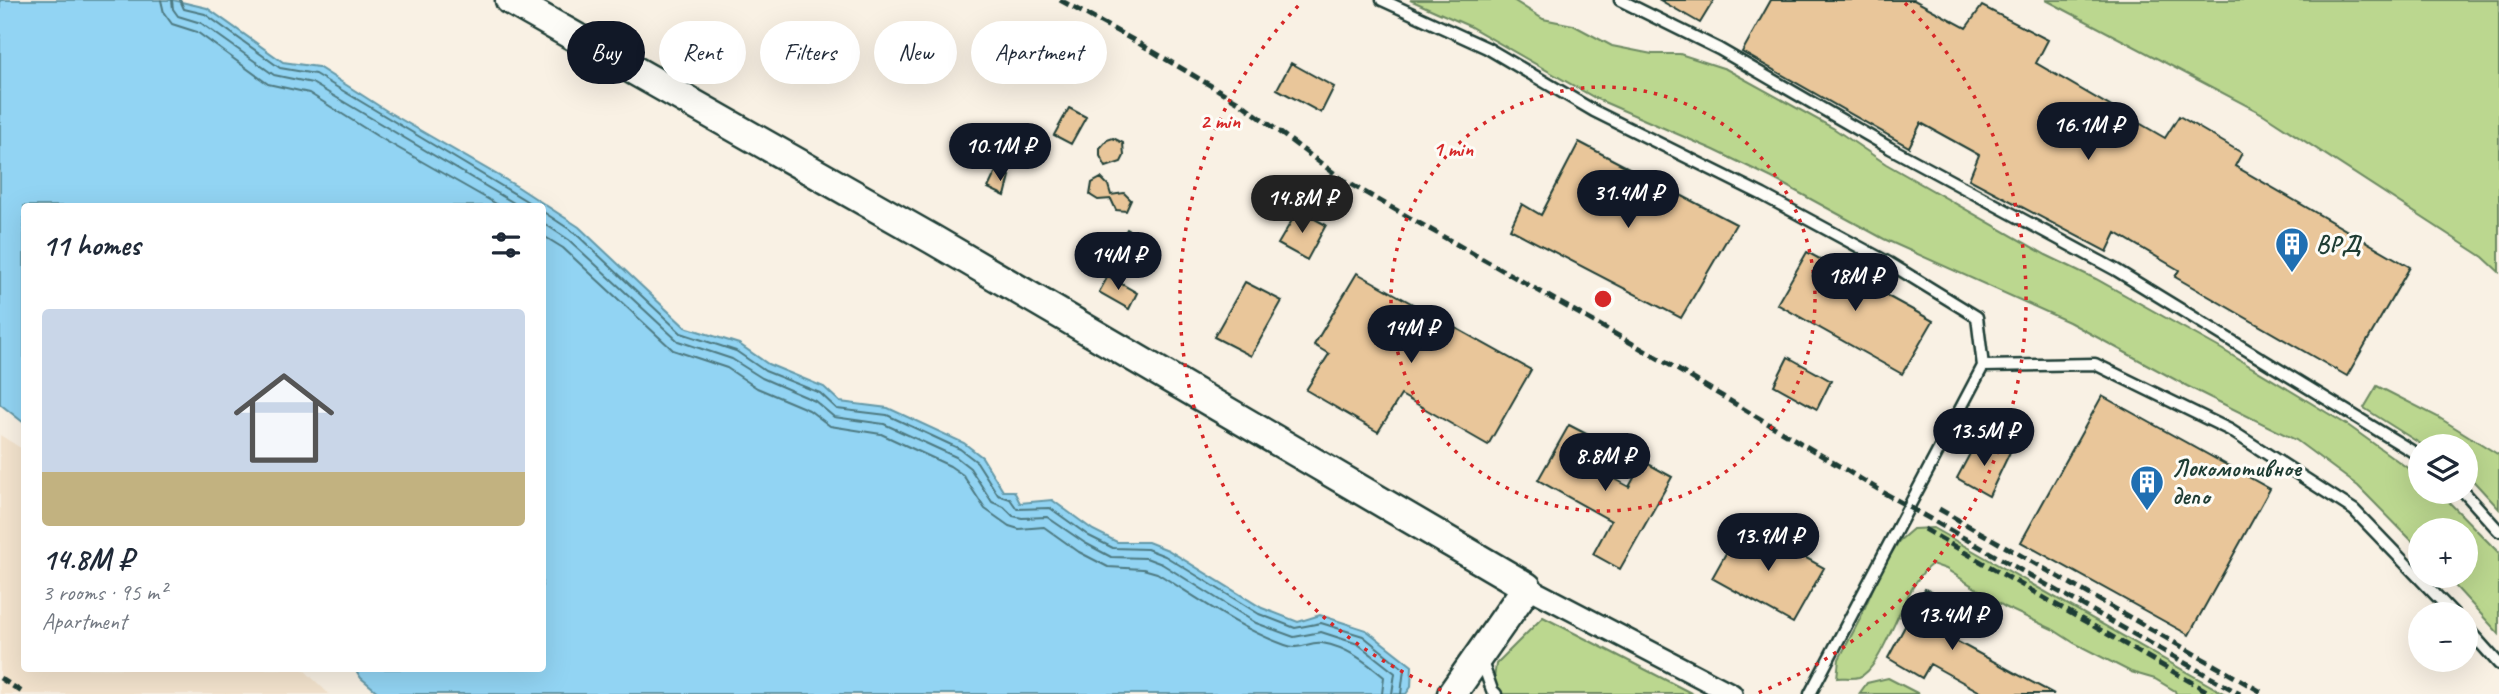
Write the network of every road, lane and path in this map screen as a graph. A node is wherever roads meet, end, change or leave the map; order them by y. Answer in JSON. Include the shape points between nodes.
{"nodes":[{"id":1,"x":1382,"y":0,"type":"edge"},
{"id":2,"x":1620,"y":0,"type":"edge"},
{"id":3,"x":515,"y":2,"type":"edge"},
{"id":4,"x":1983,"y":366,"type":"junction"},
{"id":5,"x":2408,"y":449,"type":"edge"},
{"id":6,"x":2475,"y":504,"type":"edge"},
{"id":7,"x":2499,"y":531,"type":"edge"},
{"id":8,"x":1527,"y":587,"type":"junction"},
{"id":9,"x":2442,"y":602,"type":"edge"},
{"id":10,"x":2478,"y":640,"type":"edge"},
{"id":11,"x":1480,"y":655,"type":"junction"},
{"id":12,"x":2499,"y":663,"type":"edge"},
{"id":13,"x":1452,"y":694,"type":"edge"},
{"id":14,"x":1496,"y":694,"type":"edge"},
{"id":15,"x":1732,"y":694,"type":"edge"},
{"id":16,"x":1810,"y":694,"type":"edge"}],
"edges":[{"from":1,"to":4,"type":"lane","via":[[1487,48],[1594,111],[1889,262],[1977,317]]},
{"from":2,"to":5,"type":"lane","via":[[1719,49],[2116,270]]},
{"from":3,"to":8,"type":"street","via":[[932,239]]},
{"from":4,"to":9,"type":"lane","via":[[2095,364],[2230,430],[2354,510]]},
{"from":4,"to":16,"type":"lane"},
{"from":6,"to":7,"type":"lane"},
{"from":8,"to":11,"type":"street"},
{"from":8,"to":15,"type":"street"},
{"from":10,"to":12,"type":"lane"},
{"from":11,"to":13,"type":"street"},
{"from":11,"to":14,"type":"lane"}]}
